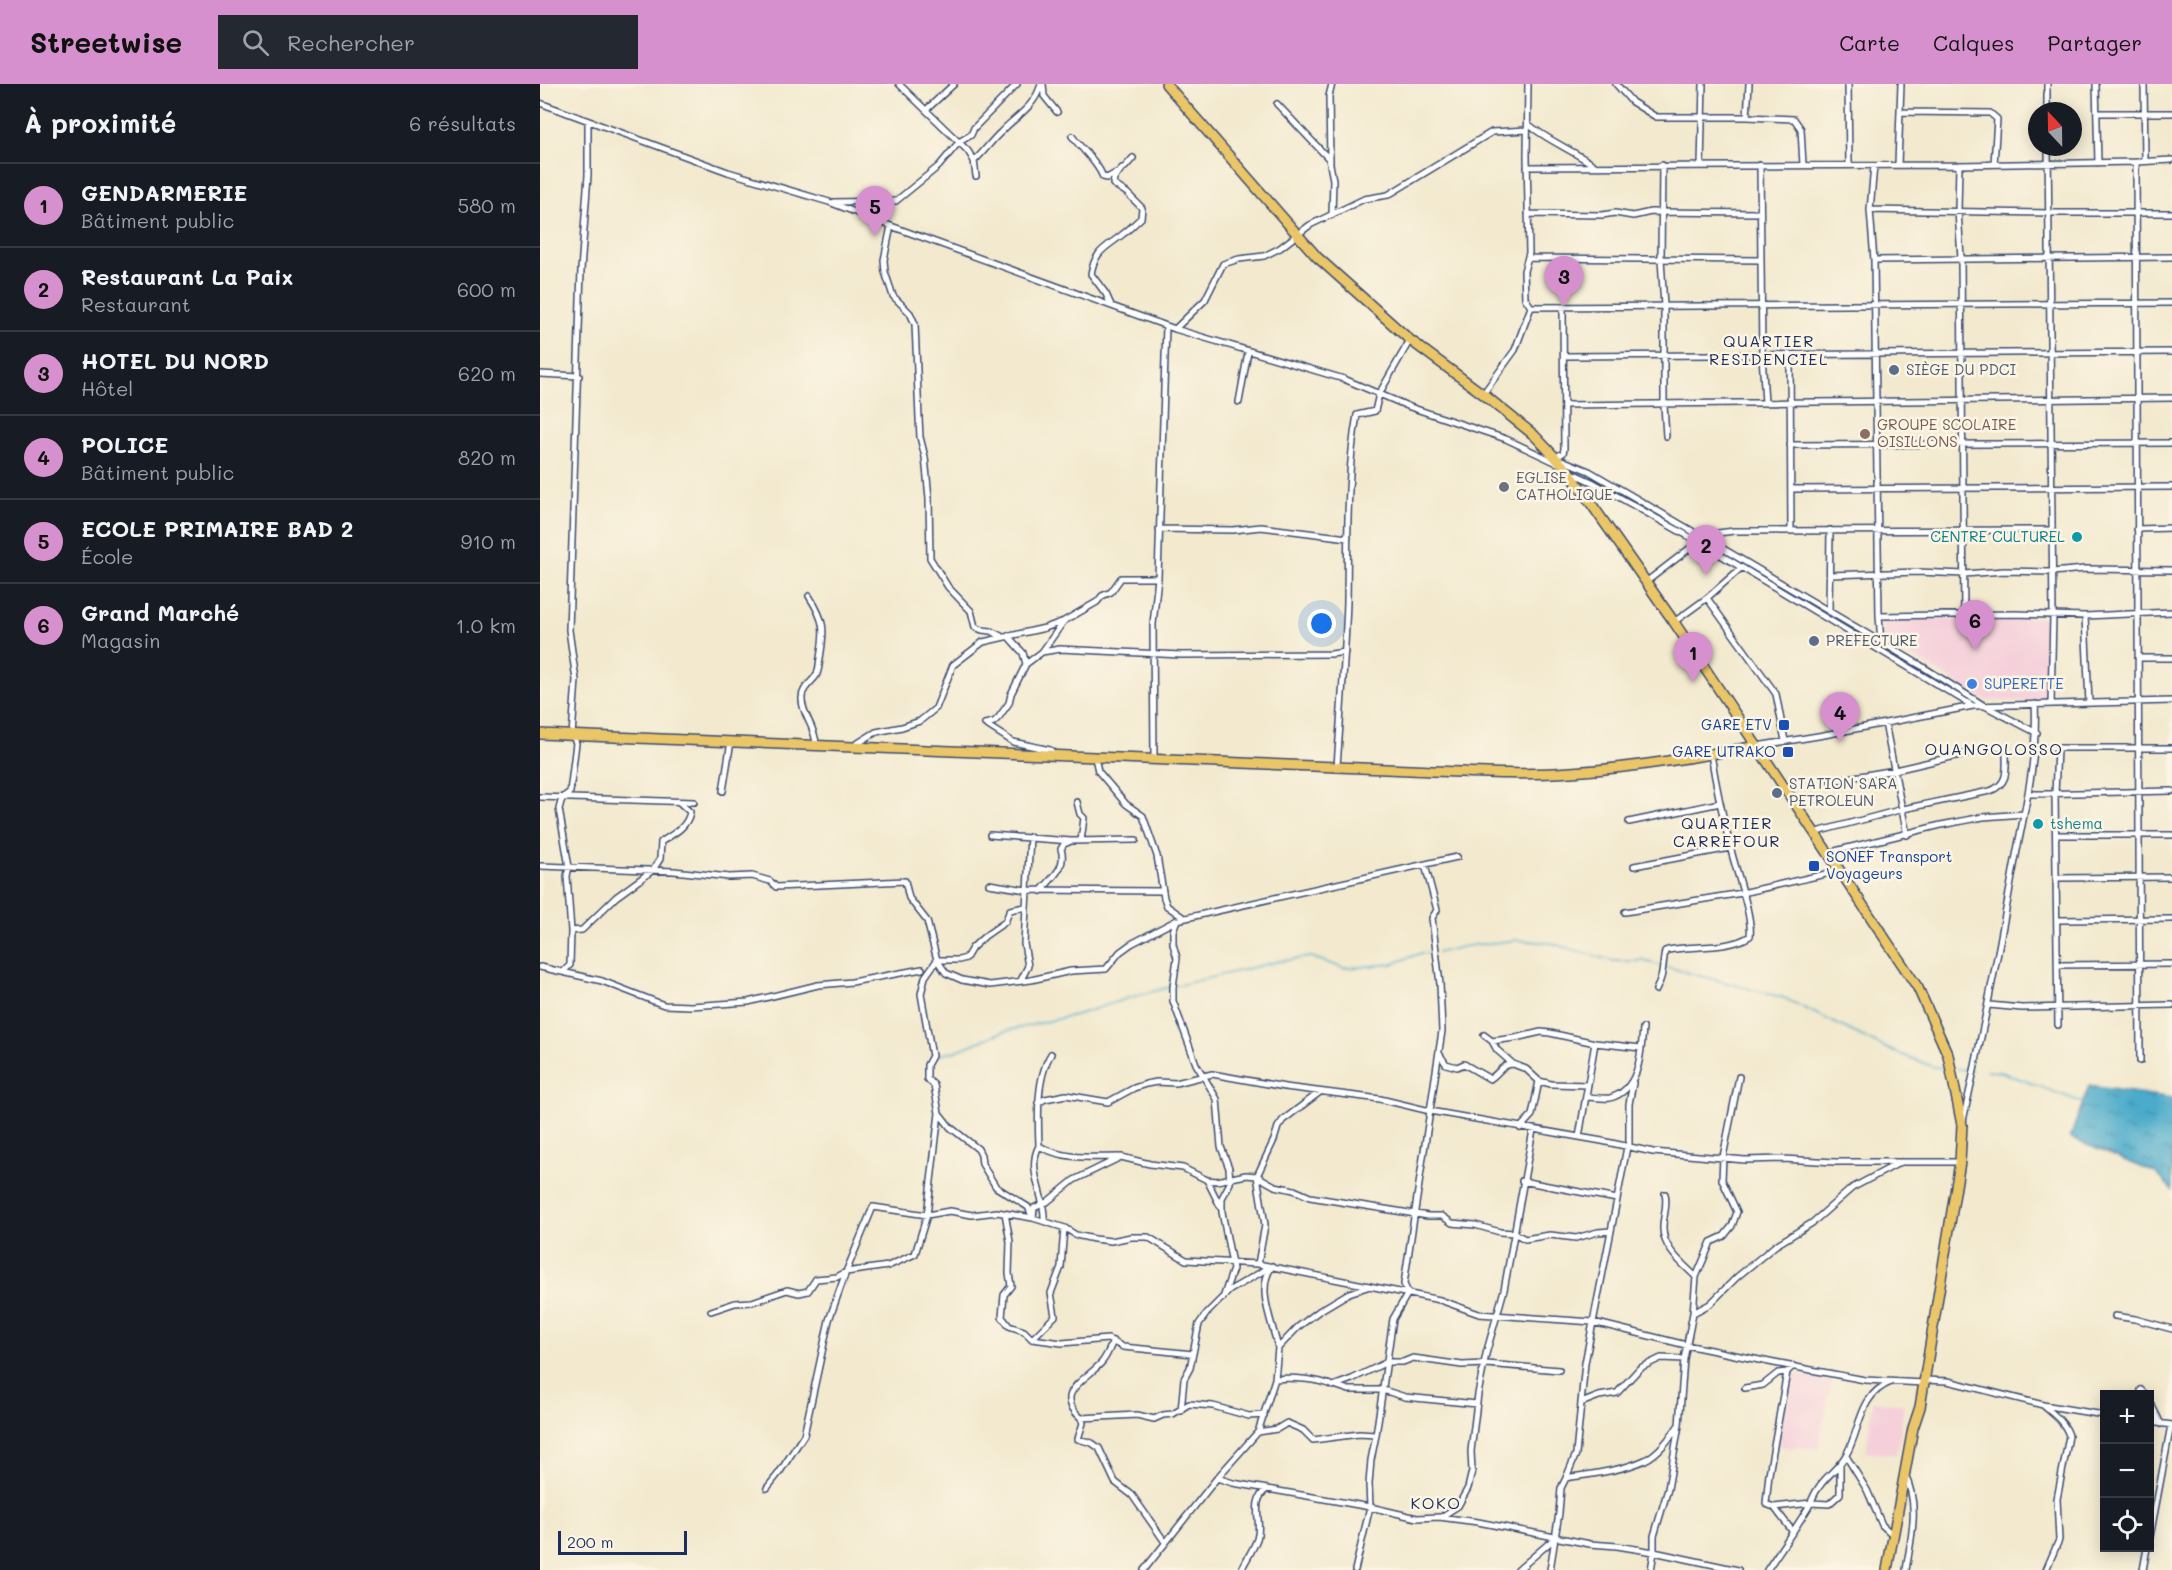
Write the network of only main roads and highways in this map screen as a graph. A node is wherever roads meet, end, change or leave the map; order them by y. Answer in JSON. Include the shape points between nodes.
{"nodes":[{"id":1,"x":1166,"y":84,"type":"edge"},
{"id":2,"x":540,"y":734,"type":"edge"},
{"id":3,"x":1756,"y":746,"type":"junction"},
{"id":4,"x":1887,"y":1570,"type":"edge"}],
"edges":[{"from":1,"to":3,"type":"highway","via":[[1317,257],[1410,340],[1483,394],[1556,457],[1674,622]]},
{"from":2,"to":3,"type":"highway","via":[[1550,773],[1614,768]]},
{"from":3,"to":4,"type":"highway","via":[[1918,988],[1948,1055],[1962,1125],[1960,1161],[1924,1382]]}]}
